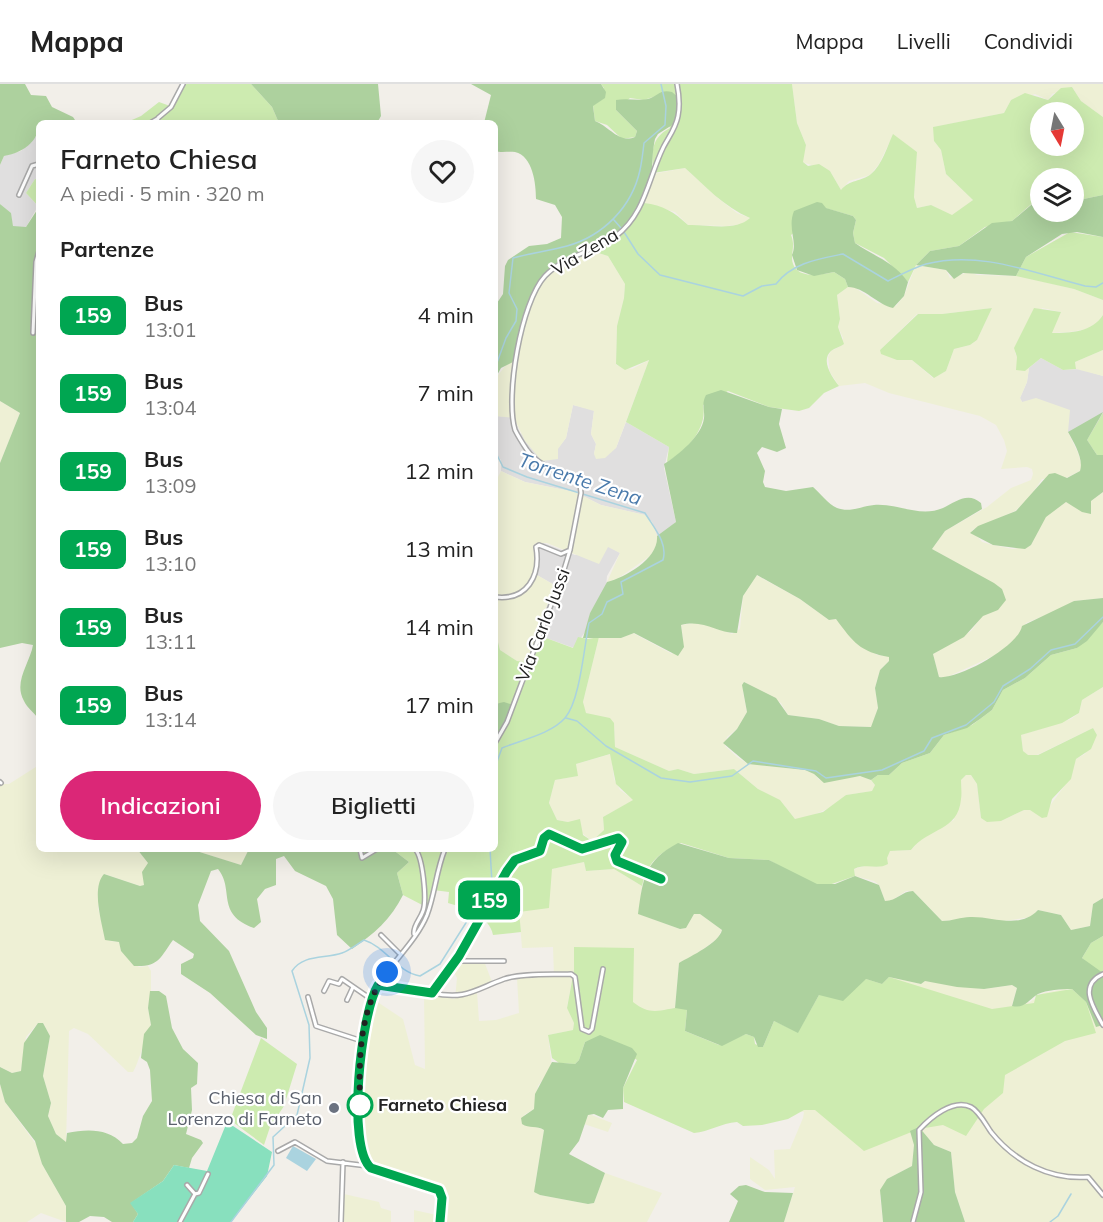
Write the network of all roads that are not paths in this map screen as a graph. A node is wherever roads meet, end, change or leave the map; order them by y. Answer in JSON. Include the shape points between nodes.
{"nodes":[{"id":1,"x":183,"y":84,"type":"edge"},
{"id":2,"x":677,"y":84,"type":"edge"},
{"id":3,"x":158,"y":118,"type":"joint"},
{"id":4,"x":155,"y":120,"type":"edge"},
{"id":5,"x":36,"y":165,"type":"edge"},
{"id":6,"x":19,"y":195,"type":"dead end"},
{"id":7,"x":36,"y":262,"type":"edge"},
{"id":8,"x":33,"y":333,"type":"dead end"},
{"id":9,"x":578,"y":503,"type":"joint"},
{"id":10,"x":570,"y":550,"type":"junction"},
{"id":11,"x":498,"y":596,"type":"edge"},
{"id":12,"x":498,"y":738,"type":"edge"},
{"id":13,"x":361,"y":852,"type":"edge"},
{"id":14,"x":372,"y":852,"type":"edge"},
{"id":15,"x":417,"y":852,"type":"edge"},
{"id":16,"x":444,"y":852,"type":"edge"},
{"id":17,"x":661,"y":879,"type":"dead end"},
{"id":18,"x":381,"y":935,"type":"dead end"},
{"id":19,"x":414,"y":936,"type":"junction"},
{"id":20,"x":398,"y":955,"type":"junction"},
{"id":21,"x":456,"y":961,"type":"junction"},
{"id":22,"x":504,"y":961,"type":"dead end"},
{"id":23,"x":603,"y":969,"type":"dead end"},
{"id":24,"x":1103,"y":974,"type":"edge"},
{"id":25,"x":378,"y":985,"type":"junction"},
{"id":26,"x":353,"y":987,"type":"junction"},
{"id":27,"x":324,"y":992,"type":"dead end"},
{"id":28,"x":432,"y":993,"type":"junction"},
{"id":29,"x":308,"y":997,"type":"dead end"},
{"id":30,"x":371,"y":999,"type":"junction"},
{"id":31,"x":347,"y":1000,"type":"dead end"},
{"id":32,"x":1103,"y":1025,"type":"edge"},
{"id":33,"x":362,"y":1041,"type":"junction"},
{"id":34,"x":278,"y":1151,"type":"dead end"},
{"id":35,"x":343,"y":1162,"type":"junction"},
{"id":36,"x":368,"y":1166,"type":"junction"},
{"id":37,"x":208,"y":1174,"type":"dead end"},
{"id":38,"x":187,"y":1185,"type":"dead end"},
{"id":39,"x":195,"y":1194,"type":"junction"},
{"id":40,"x":1103,"y":1195,"type":"edge"},
{"id":41,"x":180,"y":1222,"type":"edge"},
{"id":42,"x":341,"y":1222,"type":"edge"},
{"id":43,"x":440,"y":1222,"type":"edge"},
{"id":44,"x":913,"y":1222,"type":"edge"}],
"edges":[{"from":1,"to":3,"type":"street","via":[[171,106]]},
{"from":2,"to":9,"type":"street","name":"Via Zena","via":[[676,124],[634,217],[609,240],[561,263],[543,278],[520,333],[514,394],[516,432],[534,458],[579,484]]},
{"from":3,"to":4,"type":"street"},
{"from":5,"to":6,"type":"street"},
{"from":7,"to":8,"type":"street"},
{"from":9,"to":10,"type":"street","name":"Via Carlo Jussi"},
{"from":10,"to":11,"type":"street","via":[[561,554],[539,545],[532,584],[525,590]]},
{"from":10,"to":12,"type":"street","name":"Via Carlo Jussi"},
{"from":13,"to":14,"type":"street","via":[[362,858]]},
{"from":15,"to":19,"type":"street","via":[[425,897]]},
{"from":16,"to":19,"type":"street","via":[[426,917]]},
{"from":17,"to":21,"type":"street","via":[[617,861],[615,855],[622,842],[618,838],[582,849],[549,834],[540,851],[515,860]]},
{"from":18,"to":20,"type":"street"},
{"from":19,"to":20,"type":"street"},
{"from":20,"to":25,"type":"street"},
{"from":21,"to":22,"type":"street"},
{"from":21,"to":28,"type":"street"},
{"from":23,"to":28,"type":"street","via":[[589,1032],[582,1029],[575,977],[571,974],[502,980],[459,997]]},
{"from":24,"to":32,"type":"street","via":[[1092,981],[1089,990],[1090,1002]]},
{"from":25,"to":28,"type":"street"},
{"from":25,"to":30,"type":"street"},
{"from":26,"to":27,"type":"street","via":[[342,979],[339,984],[329,981]]},
{"from":26,"to":30,"type":"street"},
{"from":26,"to":31,"type":"street"},
{"from":29,"to":33,"type":"street","via":[[316,1026]]},
{"from":30,"to":33,"type":"street"},
{"from":33,"to":36,"type":"street","via":[[360,1136]]},
{"from":34,"to":35,"type":"street","via":[[295,1142],[327,1161]]},
{"from":35,"to":36,"type":"street"},
{"from":35,"to":42,"type":"street"},
{"from":36,"to":43,"type":"street","via":[[439,1190]]},
{"from":37,"to":39,"type":"street","via":[[200,1193]]},
{"from":38,"to":39,"type":"street"},
{"from":39,"to":41,"type":"street"},
{"from":40,"to":44,"type":"street","via":[[1088,1177],[1060,1177],[1009,1152],[975,1110],[962,1106],[933,1116],[919,1130],[921,1192]]}]}
